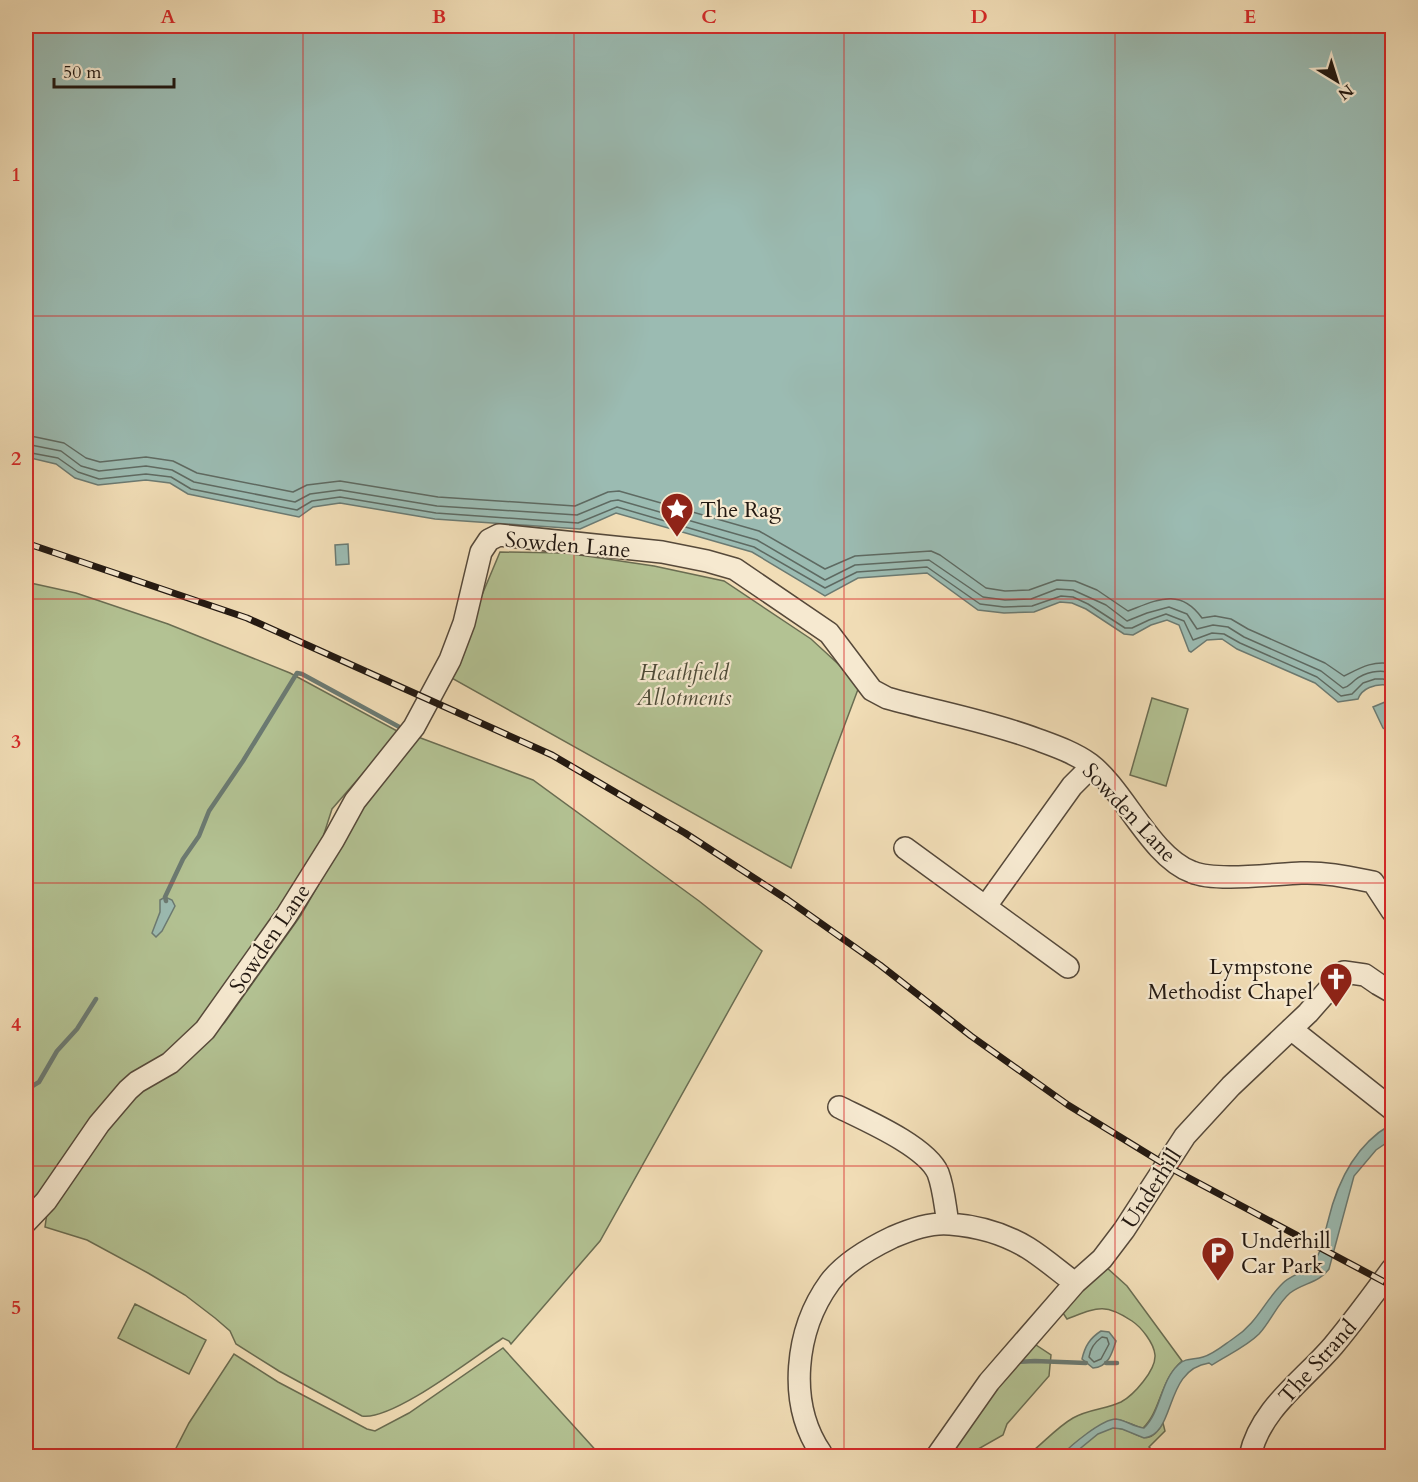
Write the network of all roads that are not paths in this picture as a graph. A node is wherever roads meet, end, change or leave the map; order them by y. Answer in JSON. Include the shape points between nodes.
{"nodes":[{"id":1,"x":1092,"y":766,"type":"junction"},
{"id":2,"x":905,"y":848,"type":"dead end"},
{"id":3,"x":986,"y":906,"type":"junction"},
{"id":4,"x":1392,"y":911,"type":"edge"},
{"id":5,"x":1068,"y":967,"type":"dead end"},
{"id":6,"x":1392,"y":992,"type":"edge"},
{"id":7,"x":1291,"y":1029,"type":"junction"},
{"id":8,"x":839,"y":1107,"type":"dead end"},
{"id":9,"x":1392,"y":1109,"type":"edge"},
{"id":10,"x":26,"y":1222,"type":"edge"},
{"id":11,"x":948,"y":1223,"type":"junction"},
{"id":12,"x":1392,"y":1269,"type":"edge"},
{"id":13,"x":1075,"y":1283,"type":"junction"},
{"id":14,"x":828,"y":1454,"type":"edge"},
{"id":15,"x":937,"y":1456,"type":"edge"},
{"id":16,"x":1250,"y":1456,"type":"edge"}],
"edges":[{"from":1,"to":3,"type":"street","via":[[1072,786]]},
{"from":1,"to":4,"type":"street","name":"Sowden Lane","via":[[1167,855],[1193,873],[1323,873],[1372,882]]},
{"from":1,"to":10,"type":"street","name":"Sowden Lane","via":[[1062,748],[1008,728],[887,698],[874,691],[829,633],[735,569],[662,552],[499,535],[489,540],[481,552],[450,660],[414,727],[355,801],[286,916],[205,1030],[170,1063],[128,1090]]},
{"from":2,"to":3,"type":"street"},
{"from":3,"to":5,"type":"street"},
{"from":6,"to":7,"type":"street","name":"Underhill","via":[[1365,975],[1344,972]]},
{"from":7,"to":9,"type":"street"},
{"from":7,"to":13,"type":"street","name":"Underhill","via":[[1185,1136],[1124,1230],[1102,1259]]},
{"from":8,"to":11,"type":"street","via":[[884,1119],[920,1152],[938,1172]]},
{"from":11,"to":13,"type":"street","via":[[986,1229],[1027,1247]]},
{"from":11,"to":14,"type":"street","via":[[902,1233],[866,1252],[830,1282],[814,1309],[798,1373],[812,1439]]},
{"from":12,"to":16,"type":"street","name":"The Strand","via":[[1332,1348],[1268,1416]]},
{"from":13,"to":15,"type":"street","name":"Underhill","via":[[989,1382]]}]}
